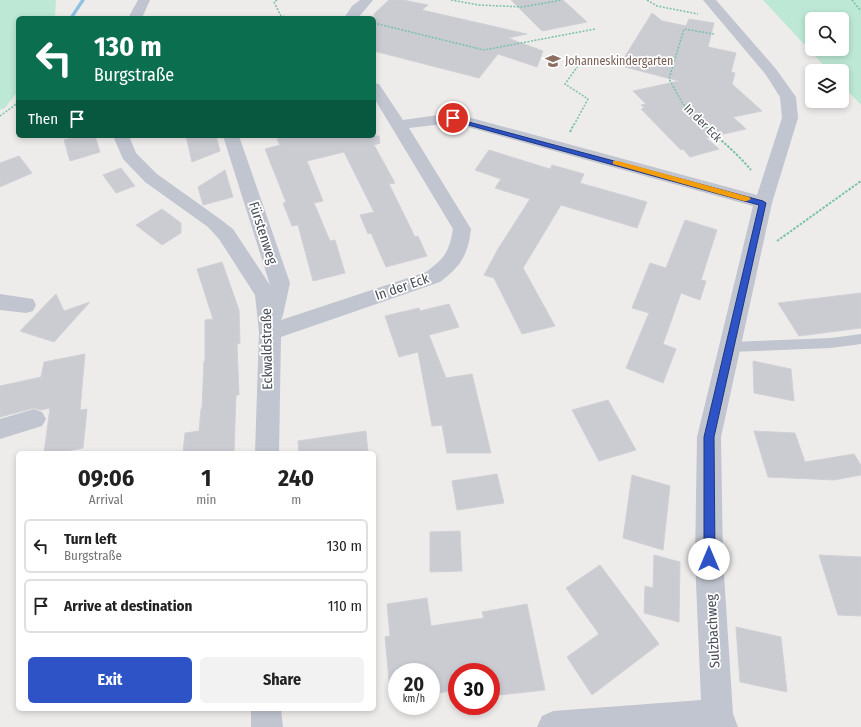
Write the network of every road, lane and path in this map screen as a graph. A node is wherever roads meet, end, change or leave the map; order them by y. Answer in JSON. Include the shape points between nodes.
{"nodes":[{"id":1,"x":144,"y":0,"type":"edge"},
{"id":2,"x":277,"y":0,"type":"edge"},
{"id":3,"x":367,"y":0,"type":"edge"},
{"id":4,"x":451,"y":0,"type":"edge"},
{"id":5,"x":562,"y":0,"type":"edge"},
{"id":6,"x":646,"y":0,"type":"edge"},
{"id":7,"x":852,"y":0,"type":"edge"},
{"id":8,"x":713,"y":6,"type":"edge"},
{"id":9,"x":861,"y":11,"type":"edge"},
{"id":10,"x":136,"y":16,"type":"edge"},
{"id":11,"x":281,"y":16,"type":"edge"},
{"id":12,"x":352,"y":16,"type":"edge"},
{"id":13,"x":376,"y":23,"type":"edge"},
{"id":14,"x":595,"y":29,"type":"dead end"},
{"id":15,"x":741,"y":37,"type":"junction"},
{"id":16,"x":580,"y":63,"type":"dead end"},
{"id":17,"x":376,"y":90,"type":"edge"},
{"id":18,"x":16,"y":103,"type":"edge"},
{"id":19,"x":0,"y":116,"type":"edge"},
{"id":20,"x":399,"y":125,"type":"junction"},
{"id":21,"x":122,"y":138,"type":"edge"},
{"id":22,"x":231,"y":138,"type":"edge"},
{"id":23,"x":561,"y":148,"type":"junction"},
{"id":24,"x":861,"y":181,"type":"edge"},
{"id":25,"x":765,"y":197,"type":"junction"},
{"id":26,"x":749,"y":261,"type":"junction"},
{"id":27,"x":0,"y":302,"type":"edge"},
{"id":28,"x":26,"y":305,"type":"dead end"},
{"id":29,"x":270,"y":332,"type":"junction"},
{"id":30,"x":861,"y":340,"type":"edge"},
{"id":31,"x":730,"y":347,"type":"junction"},
{"id":32,"x":34,"y":419,"type":"dead end"},
{"id":33,"x":0,"y":429,"type":"edge"},
{"id":34,"x":267,"y":451,"type":"edge"},
{"id":35,"x":266,"y":711,"type":"edge"},
{"id":36,"x":719,"y":720,"type":"edge"},
{"id":37,"x":267,"y":727,"type":"edge"},
{"id":38,"x":553,"y":727,"type":"edge"}],
"edges":[{"from":1,"to":10,"type":"street"},
{"from":2,"to":11,"type":"path","via":[[274,2]]},
{"from":3,"to":12,"type":"street"},
{"from":4,"to":5,"type":"path","via":[[479,5],[522,7]]},
{"from":6,"to":8,"type":"path","via":[[657,6],[703,15]]},
{"from":7,"to":9,"type":"path"},
{"from":8,"to":15,"type":"street"},
{"from":13,"to":14,"type":"path","via":[[484,50]]},
{"from":15,"to":25,"type":"street","via":[[771,72],[788,97],[790,118]]},
{"from":15,"to":25,"type":"path","name":"In der Eck","via":[[684,29],[669,79],[683,104],[725,145],[738,154]]},
{"from":16,"to":23,"type":"path","via":[[565,84],[588,98]]},
{"from":17,"to":20,"type":"street","name":"In der Eck"},
{"from":18,"to":19,"type":"path"},
{"from":20,"to":23,"type":"street","via":[[453,118]]},
{"from":20,"to":29,"type":"street","name":"In der Eck","via":[[462,229],[460,249],[450,265],[433,277]]},
{"from":21,"to":29,"type":"street","name":"Eckwaldstraße","via":[[130,155],[152,178],[226,234],[265,294]]},
{"from":22,"to":29,"type":"street","name":"Fürstenweg","via":[[280,283]]},
{"from":23,"to":25,"type":"street"},
{"from":24,"to":26,"type":"path"},
{"from":25,"to":26,"type":"street","name":"Sulzbachweg"},
{"from":26,"to":31,"type":"street","name":"Sulzbachweg"},
{"from":27,"to":28,"type":"street"},
{"from":29,"to":34,"type":"street","name":"Eckwaldstraße"},
{"from":30,"to":31,"type":"lane"},
{"from":31,"to":36,"type":"street","name":"Sulzbachweg","via":[[709,437],[709,559]]},
{"from":32,"to":33,"type":"street"},
{"from":35,"to":37,"type":"street"},
{"from":36,"to":38,"type":"street"}]}
